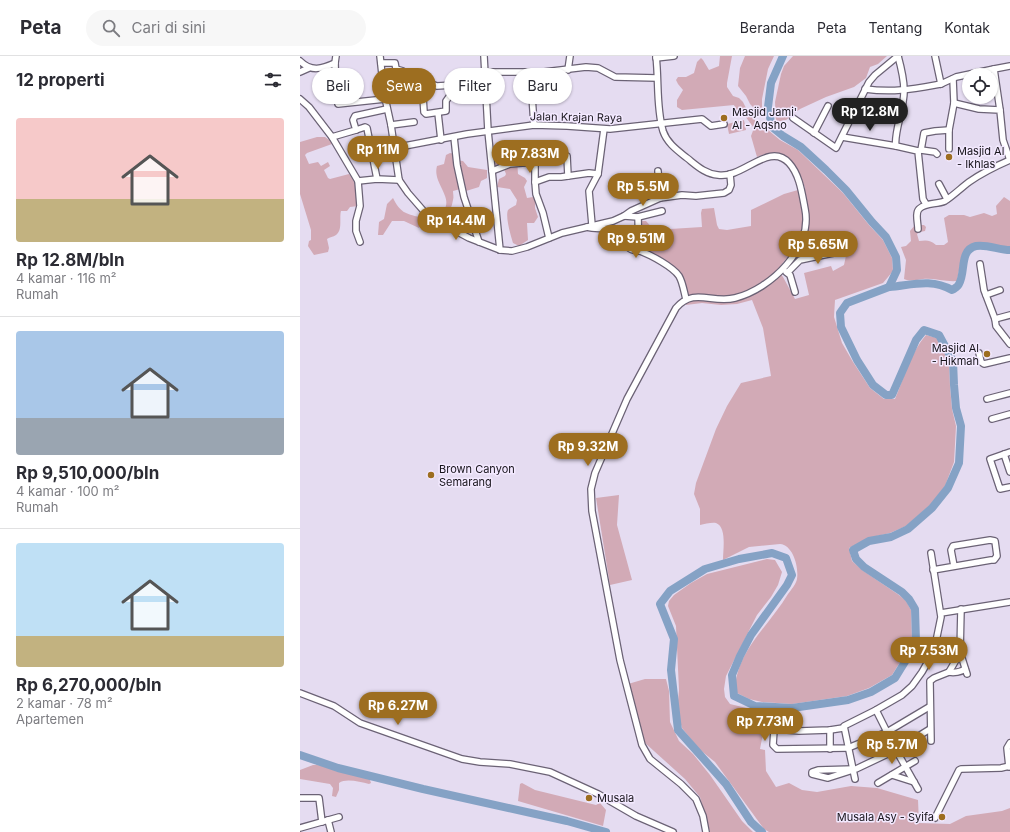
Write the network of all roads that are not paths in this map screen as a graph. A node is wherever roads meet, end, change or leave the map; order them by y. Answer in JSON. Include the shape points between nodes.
{"nodes":[{"id":1,"x":336,"y":56,"type":"edge"},
{"id":2,"x":380,"y":56,"type":"edge"},
{"id":3,"x":484,"y":56,"type":"edge"},
{"id":4,"x":570,"y":56,"type":"edge"},
{"id":5,"x":674,"y":56,"type":"edge"},
{"id":6,"x":898,"y":56,"type":"edge"},
{"id":7,"x":935,"y":56,"type":"edge"},
{"id":8,"x":656,"y":57,"type":"edge"},
{"id":9,"x":300,"y":61,"type":"edge"},
{"id":10,"x":335,"y":63,"type":"junction"},
{"id":11,"x":381,"y":63,"type":"junction"},
{"id":12,"x":1010,"y":66,"type":"edge"},
{"id":13,"x":309,"y":68,"type":"junction"},
{"id":14,"x":381,"y":68,"type":"edge"},
{"id":15,"x":396,"y":68,"type":"edge"},
{"id":16,"x":484,"y":68,"type":"edge"},
{"id":17,"x":568,"y":68,"type":"edge"},
{"id":18,"x":998,"y":68,"type":"edge"},
{"id":19,"x":572,"y":69,"type":"edge"},
{"id":20,"x":300,"y":72,"type":"edge"},
{"id":21,"x":962,"y":76,"type":"edge"},
{"id":22,"x":657,"y":78,"type":"junction"},
{"id":23,"x":953,"y":78,"type":"junction"},
{"id":24,"x":941,"y":84,"type":"junction"},
{"id":25,"x":865,"y":89,"type":"junction"},
{"id":26,"x":904,"y":91,"type":"junction"},
{"id":27,"x":998,"y":96,"type":"edge"},
{"id":28,"x":300,"y":99,"type":"edge"},
{"id":29,"x":372,"y":100,"type":"edge"},
{"id":30,"x":954,"y":103,"type":"junction"},
{"id":31,"x":386,"y":104,"type":"edge"},
{"id":32,"x":423,"y":104,"type":"edge"},
{"id":33,"x":446,"y":104,"type":"edge"},
{"id":34,"x":486,"y":104,"type":"edge"},
{"id":35,"x":533,"y":104,"type":"edge"},
{"id":36,"x":828,"y":106,"type":"dead end"},
{"id":37,"x":387,"y":109,"type":"junction"},
{"id":38,"x":1000,"y":110,"type":"junction"},
{"id":39,"x":438,"y":113,"type":"junction"},
{"id":40,"x":793,"y":118,"type":"dead end"},
{"id":41,"x":414,"y":122,"type":"dead end"},
{"id":42,"x":661,"y":123,"type":"junction"},
{"id":43,"x":724,"y":124,"type":"dead end"},
{"id":44,"x":390,"y":125,"type":"junction"},
{"id":45,"x":534,"y":126,"type":"junction"},
{"id":46,"x":604,"y":129,"type":"junction"},
{"id":47,"x":356,"y":130,"type":"junction"},
{"id":48,"x":489,"y":130,"type":"junction"},
{"id":49,"x":949,"y":130,"type":"junction"},
{"id":50,"x":814,"y":133,"type":"junction"},
{"id":51,"x":332,"y":137,"type":"junction"},
{"id":52,"x":454,"y":137,"type":"junction"},
{"id":53,"x":842,"y":137,"type":"junction"},
{"id":54,"x":441,"y":140,"type":"junction"},
{"id":55,"x":896,"y":146,"type":"junction"},
{"id":56,"x":394,"y":148,"type":"junction"},
{"id":57,"x":949,"y":149,"type":"dead end"},
{"id":58,"x":920,"y":150,"type":"junction"},
{"id":59,"x":937,"y":154,"type":"dead end"},
{"id":60,"x":1010,"y":160,"type":"edge"},
{"id":61,"x":534,"y":162,"type":"junction"},
{"id":62,"x":492,"y":170,"type":"junction"},
{"id":63,"x":658,"y":171,"type":"dead end"},
{"id":64,"x":598,"y":174,"type":"junction"},
{"id":65,"x":730,"y":174,"type":"junction"},
{"id":66,"x":568,"y":176,"type":"junction"},
{"id":67,"x":377,"y":179,"type":"junction"},
{"id":68,"x":399,"y":180,"type":"junction"},
{"id":69,"x":358,"y":181,"type":"junction"},
{"id":70,"x":535,"y":182,"type":"junction"},
{"id":71,"x":939,"y":184,"type":"dead end"},
{"id":72,"x":660,"y":198,"type":"junction"},
{"id":73,"x":947,"y":199,"type":"junction"},
{"id":74,"x":926,"y":204,"type":"junction"},
{"id":75,"x":662,"y":211,"type":"dead end"},
{"id":76,"x":624,"y":216,"type":"junction"},
{"id":77,"x":638,"y":217,"type":"junction"},
{"id":78,"x":589,"y":226,"type":"junction"},
{"id":79,"x":918,"y":229,"type":"dead end"},
{"id":80,"x":549,"y":238,"type":"junction"},
{"id":81,"x":360,"y":242,"type":"dead end"},
{"id":82,"x":479,"y":242,"type":"junction"},
{"id":83,"x":500,"y":250,"type":"junction"},
{"id":84,"x":639,"y":251,"type":"junction"},
{"id":85,"x":843,"y":251,"type":"dead end"},
{"id":86,"x":980,"y":264,"type":"dead end"},
{"id":87,"x":781,"y":271,"type":"junction"},
{"id":88,"x":788,"y":272,"type":"junction"},
{"id":89,"x":1000,"y":290,"type":"dead end"},
{"id":90,"x":795,"y":292,"type":"dead end"},
{"id":91,"x":986,"y":295,"type":"junction"},
{"id":92,"x":686,"y":300,"type":"junction"},
{"id":93,"x":1010,"y":315,"type":"edge"},
{"id":94,"x":996,"y":319,"type":"junction"},
{"id":95,"x":1010,"y":344,"type":"edge"},
{"id":96,"x":979,"y":353,"type":"dead end"},
{"id":97,"x":1010,"y":358,"type":"edge"},
{"id":98,"x":1010,"y":393,"type":"edge"},
{"id":99,"x":987,"y":399,"type":"dead end"},
{"id":100,"x":1010,"y":414,"type":"edge"},
{"id":101,"x":992,"y":419,"type":"dead end"},
{"id":102,"x":1010,"y":452,"type":"edge"},
{"id":103,"x":1004,"y":454,"type":"junction"},
{"id":104,"x":1010,"y":472,"type":"edge"},
{"id":105,"x":1010,"y":487,"type":"edge"},
{"id":106,"x":931,"y":553,"type":"dead end"},
{"id":107,"x":954,"y":566,"type":"junction"},
{"id":108,"x":934,"y":570,"type":"junction"},
{"id":109,"x":1010,"y":602,"type":"edge"},
{"id":110,"x":961,"y":609,"type":"junction"},
{"id":111,"x":941,"y":612,"type":"junction"},
{"id":112,"x":960,"y":652,"type":"junction"},
{"id":113,"x":949,"y":672,"type":"junction"},
{"id":114,"x":300,"y":693,"type":"edge"},
{"id":115,"x":930,"y":707,"type":"junction"},
{"id":116,"x":876,"y":710,"type":"junction"},
{"id":117,"x":844,"y":728,"type":"junction"},
{"id":118,"x":930,"y":729,"type":"junction"},
{"id":119,"x":830,"y":730,"type":"junction"},
{"id":120,"x":887,"y":732,"type":"junction"},
{"id":121,"x":930,"y":740,"type":"dead end"},
{"id":122,"x":1010,"y":743,"type":"edge"},
{"id":123,"x":830,"y":748,"type":"junction"},
{"id":124,"x":848,"y":748,"type":"junction"},
{"id":125,"x":896,"y":750,"type":"junction"},
{"id":126,"x":915,"y":761,"type":"dead end"},
{"id":127,"x":1009,"y":766,"type":"edge"},
{"id":128,"x":906,"y":767,"type":"junction"},
{"id":129,"x":853,"y":769,"type":"junction"},
{"id":130,"x":892,"y":775,"type":"junction"},
{"id":131,"x":855,"y":779,"type":"dead end"},
{"id":132,"x":914,"y":782,"type":"junction"},
{"id":133,"x":878,"y":783,"type":"dead end"},
{"id":134,"x":918,"y":789,"type":"dead end"},
{"id":135,"x":300,"y":798,"type":"edge"},
{"id":136,"x":339,"y":817,"type":"dead end"},
{"id":137,"x":935,"y":818,"type":"dead end"},
{"id":138,"x":325,"y":821,"type":"junction"},
{"id":139,"x":300,"y":828,"type":"edge"},
{"id":140,"x":331,"y":832,"type":"edge"},
{"id":141,"x":673,"y":832,"type":"edge"},
{"id":142,"x":706,"y":832,"type":"edge"}],
"edges":[{"from":1,"to":10,"type":"street"},
{"from":2,"to":11,"type":"street"},
{"from":3,"to":16,"type":"street"},
{"from":4,"to":17,"type":"street"},
{"from":5,"to":8,"type":"street"},
{"from":6,"to":25,"type":"street","via":[[871,78]]},
{"from":6,"to":26,"type":"street"},
{"from":7,"to":24,"type":"street"},
{"from":8,"to":22,"type":"street"},
{"from":9,"to":13,"type":"street"},
{"from":10,"to":13,"type":"street","via":[[321,68]]},
{"from":10,"to":29,"type":"street","via":[[338,104]]},
{"from":11,"to":14,"type":"street"},
{"from":11,"to":15,"type":"street","via":[[394,63]]},
{"from":12,"to":18,"type":"street"},
{"from":13,"to":20,"type":"street"},
{"from":19,"to":22,"type":"street","via":[[593,67],[615,77]]},
{"from":21,"to":23,"type":"street"},
{"from":22,"to":42,"type":"street"},
{"from":23,"to":24,"type":"street"},
{"from":23,"to":30,"type":"street"},
{"from":24,"to":26,"type":"street"},
{"from":25,"to":26,"type":"street"},
{"from":25,"to":53,"type":"street"},
{"from":26,"to":55,"type":"street","via":[[902,112],[894,140]]},
{"from":27,"to":38,"type":"street"},
{"from":28,"to":51,"type":"street"},
{"from":30,"to":38,"type":"street","via":[[979,109]]},
{"from":30,"to":49,"type":"street"},
{"from":31,"to":37,"type":"street"},
{"from":32,"to":39,"type":"street","via":[[424,112],[427,114]]},
{"from":33,"to":39,"type":"street","via":[[446,110]]},
{"from":34,"to":48,"type":"street"},
{"from":35,"to":45,"type":"street"},
{"from":36,"to":50,"type":"street"},
{"from":37,"to":44,"type":"street"},
{"from":37,"to":47,"type":"street","via":[[354,117]]},
{"from":38,"to":60,"type":"street","via":[[1003,140]]},
{"from":39,"to":54,"type":"street"},
{"from":40,"to":50,"type":"street"},
{"from":41,"to":44,"type":"street"},
{"from":42,"to":43,"type":"street","name":"Jalan Krajan Raya","via":[[702,119],[711,126]]},
{"from":42,"to":46,"type":"street","name":"Jalan Krajan Raya"},
{"from":42,"to":65,"type":"street","via":[[667,139],[674,148],[703,170],[719,176]]},
{"from":44,"to":56,"type":"street"},
{"from":45,"to":46,"type":"street","name":"Jalan Krajan Raya"},
{"from":45,"to":48,"type":"street","name":"Jalan Krajan Raya"},
{"from":46,"to":64,"type":"street"},
{"from":47,"to":51,"type":"street"},
{"from":47,"to":67,"type":"street","via":[[367,128]]},
{"from":48,"to":52,"type":"street","name":"Jalan Krajan Raya"},
{"from":48,"to":62,"type":"street"},
{"from":49,"to":57,"type":"street"},
{"from":49,"to":58,"type":"street","via":[[924,134]]},
{"from":50,"to":53,"type":"street","via":[[834,148]]},
{"from":51,"to":69,"type":"street"},
{"from":52,"to":54,"type":"street","name":"Jalan Krajan Raya"},
{"from":52,"to":82,"type":"street","via":[[464,198]]},
{"from":53,"to":55,"type":"street"},
{"from":54,"to":56,"type":"street","name":"Jalan Krajan Raya"},
{"from":55,"to":58,"type":"street"},
{"from":56,"to":68,"type":"street"},
{"from":58,"to":59,"type":"street"},
{"from":58,"to":74,"type":"street","via":[[923,199]]},
{"from":60,"to":73,"type":"street","via":[[973,180]]},
{"from":61,"to":62,"type":"street","via":[[510,164]]},
{"from":61,"to":66,"type":"street","via":[[535,158],[540,156],[567,155]]},
{"from":61,"to":70,"type":"street"},
{"from":62,"to":83,"type":"street"},
{"from":63,"to":72,"type":"street"},
{"from":64,"to":66,"type":"street"},
{"from":64,"to":78,"type":"street","via":[[589,191]]},
{"from":65,"to":72,"type":"street","via":[[731,185],[724,193]]},
{"from":65,"to":87,"type":"street","via":[[769,156],[783,158],[791,166],[802,190],[807,224],[797,251]]},
{"from":66,"to":70,"type":"street","via":[[549,177]]},
{"from":67,"to":68,"type":"street"},
{"from":67,"to":69,"type":"street"},
{"from":68,"to":82,"type":"street","via":[[428,216]]},
{"from":69,"to":81,"type":"street","via":[[360,206],[356,231]]},
{"from":70,"to":80,"type":"street"},
{"from":71,"to":73,"type":"street"},
{"from":72,"to":76,"type":"street"},
{"from":73,"to":74,"type":"street","via":[[937,204]]},
{"from":74,"to":79,"type":"street","via":[[918,211]]},
{"from":75,"to":77,"type":"street"},
{"from":76,"to":77,"type":"street"},
{"from":76,"to":78,"type":"street"},
{"from":77,"to":84,"type":"street"},
{"from":78,"to":80,"type":"street"},
{"from":78,"to":84,"type":"street","via":[[593,229],[616,229],[621,233],[627,246]]},
{"from":80,"to":83,"type":"street","via":[[512,250]]},
{"from":82,"to":83,"type":"street"},
{"from":84,"to":92,"type":"street","via":[[678,274]]},
{"from":85,"to":88,"type":"street","via":[[800,260]]},
{"from":86,"to":91,"type":"street"},
{"from":87,"to":88,"type":"street"},
{"from":87,"to":92,"type":"street","via":[[759,287],[735,298],[726,300],[698,296]]},
{"from":88,"to":90,"type":"street"},
{"from":89,"to":91,"type":"street"},
{"from":91,"to":94,"type":"street"},
{"from":92,"to":142,"type":"street","via":[[680,303],[670,318],[627,399],[593,479],[591,500],[620,660],[642,745],[650,759],[696,799]]},
{"from":93,"to":94,"type":"street"},
{"from":94,"to":95,"type":"street","via":[[997,328]]},
{"from":96,"to":97,"type":"street","via":[[984,364]]},
{"from":98,"to":99,"type":"street"},
{"from":100,"to":101,"type":"street"},
{"from":102,"to":103,"type":"street"},
{"from":103,"to":104,"type":"street"},
{"from":103,"to":105,"type":"street","via":[[990,459],[1000,489]]},
{"from":106,"to":108,"type":"street"},
{"from":107,"to":107,"type":"street","via":[[996,559],[995,541],[953,546],[951,550]]},
{"from":107,"to":108,"type":"street"},
{"from":108,"to":111,"type":"street"},
{"from":109,"to":110,"type":"street"},
{"from":110,"to":111,"type":"street"},
{"from":110,"to":112,"type":"street"},
{"from":111,"to":116,"type":"street","via":[[934,651],[922,672],[902,695]]},
{"from":112,"to":113,"type":"street"},
{"from":112,"to":113,"type":"street","via":[[966,672]]},
{"from":113,"to":115,"type":"street","via":[[930,681]]},
{"from":114,"to":141,"type":"street","via":[[334,706],[360,723],[462,759],[510,764],[550,772]]},
{"from":115,"to":118,"type":"street"},
{"from":115,"to":120,"type":"street"},
{"from":116,"to":117,"type":"street","via":[[846,724]]},
{"from":116,"to":120,"type":"street"},
{"from":117,"to":119,"type":"street"},
{"from":117,"to":124,"type":"street"},
{"from":118,"to":121,"type":"street"},
{"from":118,"to":125,"type":"street"},
{"from":119,"to":123,"type":"street"},
{"from":119,"to":123,"type":"street","via":[[774,730],[773,745],[777,749]]},
{"from":120,"to":124,"type":"street"},
{"from":120,"to":125,"type":"street"},
{"from":122,"to":127,"type":"street","via":[[1007,748]]},
{"from":123,"to":124,"type":"street"},
{"from":124,"to":129,"type":"street"},
{"from":125,"to":128,"type":"street"},
{"from":125,"to":129,"type":"street"},
{"from":126,"to":128,"type":"street"},
{"from":127,"to":137,"type":"street","via":[[960,770]]},
{"from":128,"to":130,"type":"street"},
{"from":128,"to":132,"type":"street"},
{"from":129,"to":129,"type":"street","via":[[828,778],[812,774],[818,770]]},
{"from":129,"to":131,"type":"street"},
{"from":130,"to":132,"type":"street"},
{"from":130,"to":133,"type":"street"},
{"from":132,"to":134,"type":"street"},
{"from":135,"to":138,"type":"street","via":[[318,798]]},
{"from":136,"to":138,"type":"street"},
{"from":138,"to":139,"type":"street"},
{"from":138,"to":140,"type":"street"}]}
